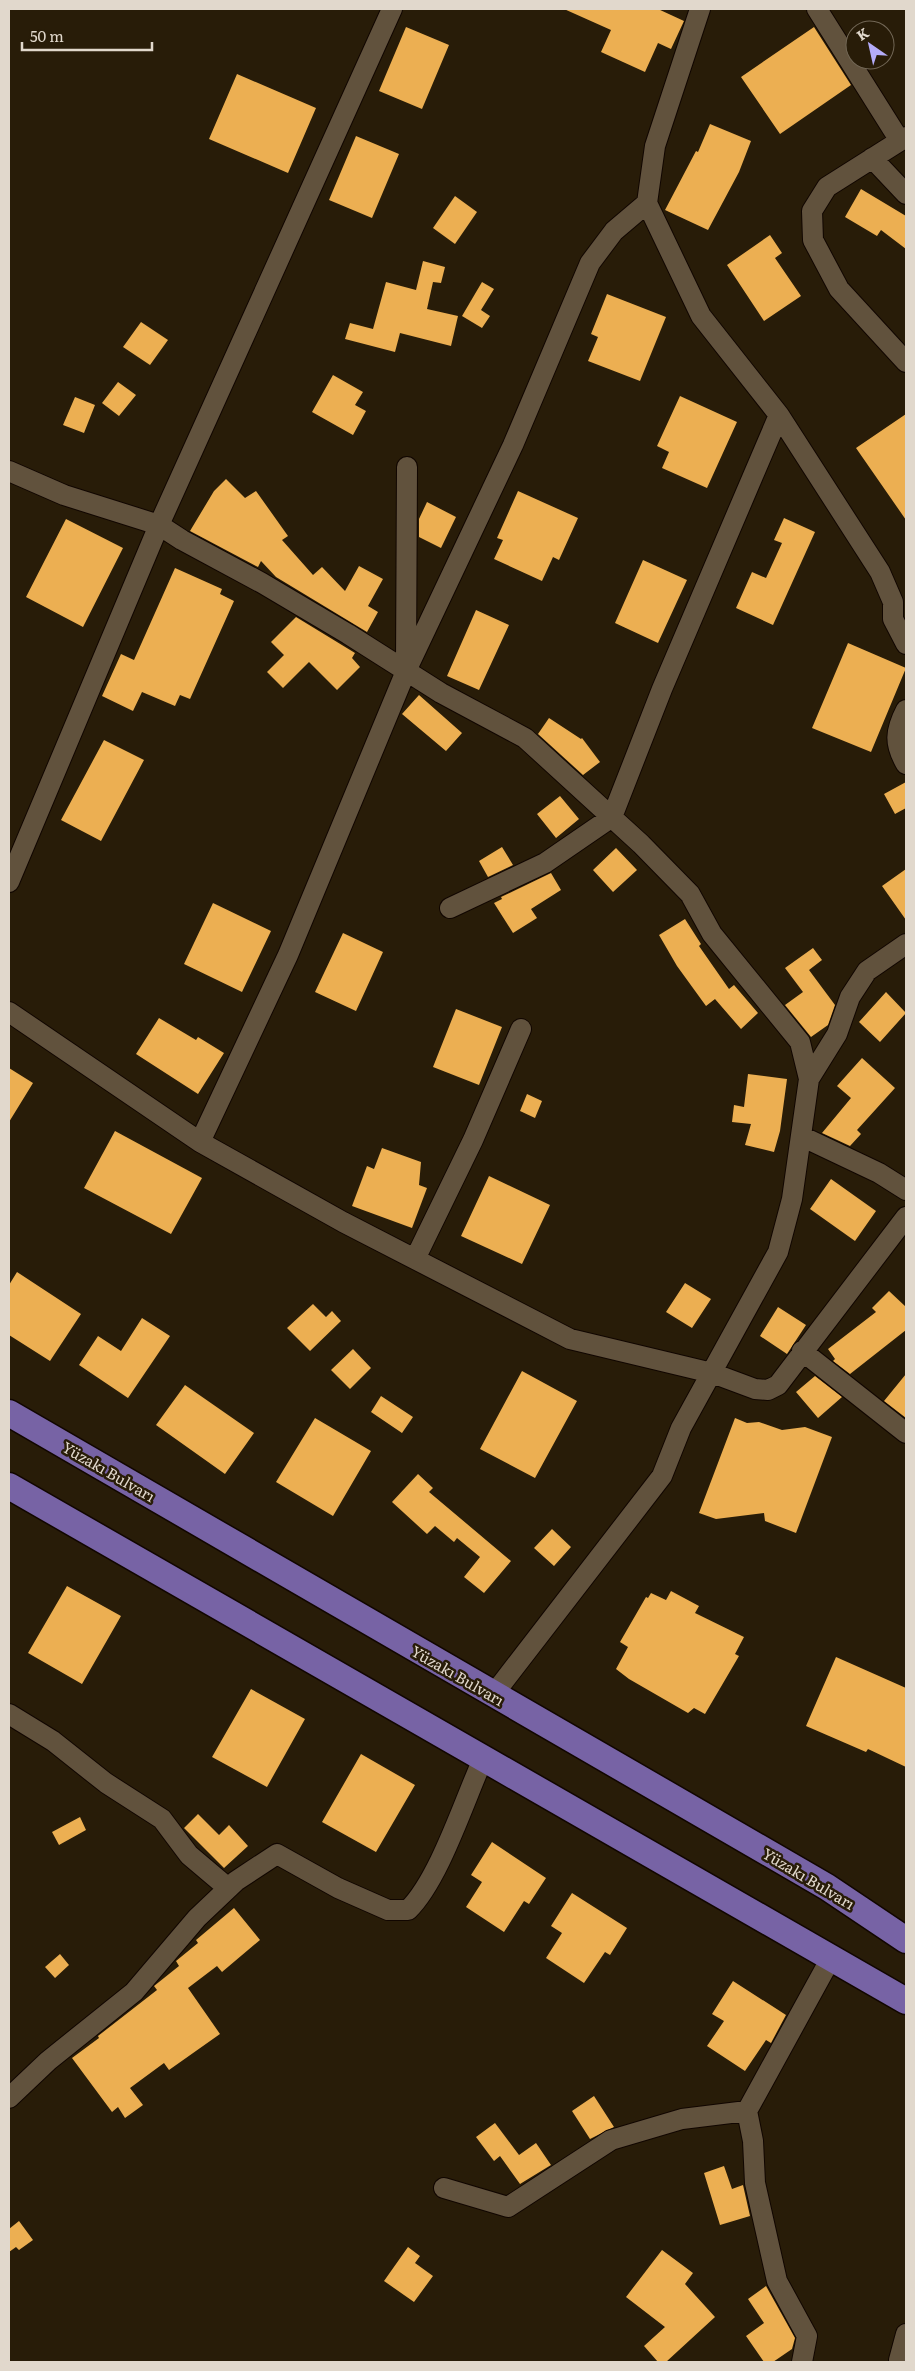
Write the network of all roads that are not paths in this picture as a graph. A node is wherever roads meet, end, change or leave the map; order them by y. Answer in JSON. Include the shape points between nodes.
{"nodes":[{"id":1,"x":392,"y":9,"type":"edge"},
{"id":2,"x":700,"y":9,"type":"edge"},
{"id":3,"x":817,"y":9,"type":"edge"},
{"id":4,"x":903,"y":139,"type":"edge"},
{"id":5,"x":872,"y":158,"type":"junction"},
{"id":6,"x":906,"y":194,"type":"edge"},
{"id":7,"x":647,"y":203,"type":"junction"},
{"id":8,"x":906,"y":362,"type":"edge"},
{"id":9,"x":779,"y":415,"type":"junction"},
{"id":10,"x":407,"y":467,"type":"dead end"},
{"id":11,"x":9,"y":471,"type":"edge"},
{"id":12,"x":159,"y":525,"type":"junction"},
{"id":13,"x":906,"y":644,"type":"edge"},
{"id":14,"x":406,"y":671,"type":"junction"},
{"id":15,"x":906,"y":710,"type":"edge"},
{"id":16,"x":906,"y":764,"type":"edge"},
{"id":17,"x":612,"y":817,"type":"junction"},
{"id":18,"x":9,"y":882,"type":"edge"},
{"id":19,"x":450,"y":908,"type":"dead end"},
{"id":20,"x":906,"y":944,"type":"edge"},
{"id":21,"x":9,"y":1012,"type":"edge"},
{"id":22,"x":521,"y":1029,"type":"dead end"},
{"id":23,"x":809,"y":1079,"type":"junction"},
{"id":24,"x":801,"y":1136,"type":"junction"},
{"id":25,"x":200,"y":1142,"type":"junction"},
{"id":26,"x":906,"y":1190,"type":"edge"},
{"id":27,"x":906,"y":1217,"type":"edge"},
{"id":28,"x":415,"y":1260,"type":"junction"},
{"id":29,"x":802,"y":1351,"type":"junction"},
{"id":30,"x":712,"y":1373,"type":"junction"},
{"id":31,"x":9,"y":1413,"type":"edge"},
{"id":32,"x":906,"y":1432,"type":"edge"},
{"id":33,"x":9,"y":1486,"type":"edge"},
{"id":34,"x":493,"y":1695,"type":"junction"},
{"id":35,"x":9,"y":1714,"type":"edge"},
{"id":36,"x":483,"y":1759,"type":"junction"},
{"id":37,"x":228,"y":1888,"type":"junction"},
{"id":38,"x":906,"y":1940,"type":"edge"},
{"id":39,"x":831,"y":1958,"type":"junction"},
{"id":40,"x":906,"y":2001,"type":"edge"},
{"id":41,"x":9,"y":2098,"type":"edge"},
{"id":42,"x":747,"y":2111,"type":"junction"},
{"id":43,"x":444,"y":2188,"type":"dead end"},
{"id":44,"x":906,"y":2334,"type":"edge"},
{"id":45,"x":900,"y":2361,"type":"edge"},
{"id":46,"x":802,"y":2362,"type":"edge"}],
"edges":[{"from":1,"to":12,"type":"street"},
{"from":2,"to":7,"type":"street","via":[[655,146]]},
{"from":3,"to":4,"type":"street"},
{"from":4,"to":5,"type":"street"},
{"from":5,"to":6,"type":"street"},
{"from":5,"to":8,"type":"street","via":[[827,187],[812,211],[813,240],[839,289]]},
{"from":7,"to":9,"type":"street","via":[[701,316]]},
{"from":7,"to":14,"type":"street","via":[[614,231],[590,263],[513,445]]},
{"from":9,"to":13,"type":"street","via":[[880,572],[893,602],[893,619]]},
{"from":9,"to":17,"type":"street","via":[[662,689]]},
{"from":10,"to":14,"type":"street"},
{"from":11,"to":12,"type":"street","via":[[64,495]]},
{"from":12,"to":14,"type":"street"},
{"from":12,"to":18,"type":"street"},
{"from":14,"to":17,"type":"street","via":[[525,738]]},
{"from":14,"to":25,"type":"street","via":[[288,955]]},
{"from":15,"to":16,"type":"street","via":[[900,721],[897,748]]},
{"from":17,"to":19,"type":"street","via":[[545,863]]},
{"from":17,"to":23,"type":"street","via":[[690,894],[712,934],[800,1042]]},
{"from":20,"to":23,"type":"street","via":[[867,971],[850,997],[837,1034]]},
{"from":21,"to":25,"type":"street"},
{"from":22,"to":28,"type":"street","via":[[473,1140]]},
{"from":23,"to":24,"type":"street"},
{"from":24,"to":26,"type":"street"},
{"from":24,"to":30,"type":"street","via":[[792,1199],[778,1252]]},
{"from":25,"to":28,"type":"street"},
{"from":27,"to":29,"type":"street"},
{"from":28,"to":30,"type":"street","via":[[570,1339]]},
{"from":29,"to":30,"type":"street","via":[[778,1384],[768,1390],[755,1389]]},
{"from":29,"to":32,"type":"street"},
{"from":30,"to":34,"type":"street","via":[[681,1428],[662,1476]]},
{"from":31,"to":34,"type":"main road","name":"Yüzakı Bulvarı"},
{"from":33,"to":36,"type":"main road"},
{"from":34,"to":38,"type":"main road","name":"Yüzakı Bulvarı","via":[[827,1887]]},
{"from":35,"to":37,"type":"street","via":[[53,1741],[106,1783],[162,1819],[189,1855]]},
{"from":36,"to":37,"type":"street","via":[[439,1860],[420,1898],[408,1910],[388,1910],[338,1888],[276,1854]]},
{"from":36,"to":39,"type":"main road"},
{"from":37,"to":41,"type":"street","via":[[197,1918],[134,1992],[48,2061]]},
{"from":39,"to":40,"type":"main road"},
{"from":39,"to":42,"type":"street"},
{"from":42,"to":43,"type":"street","via":[[682,2119],[611,2140],[508,2207]]},
{"from":42,"to":46,"type":"street","via":[[753,2141],[755,2183],[777,2281],[807,2336]]},
{"from":44,"to":45,"type":"street"}]}
